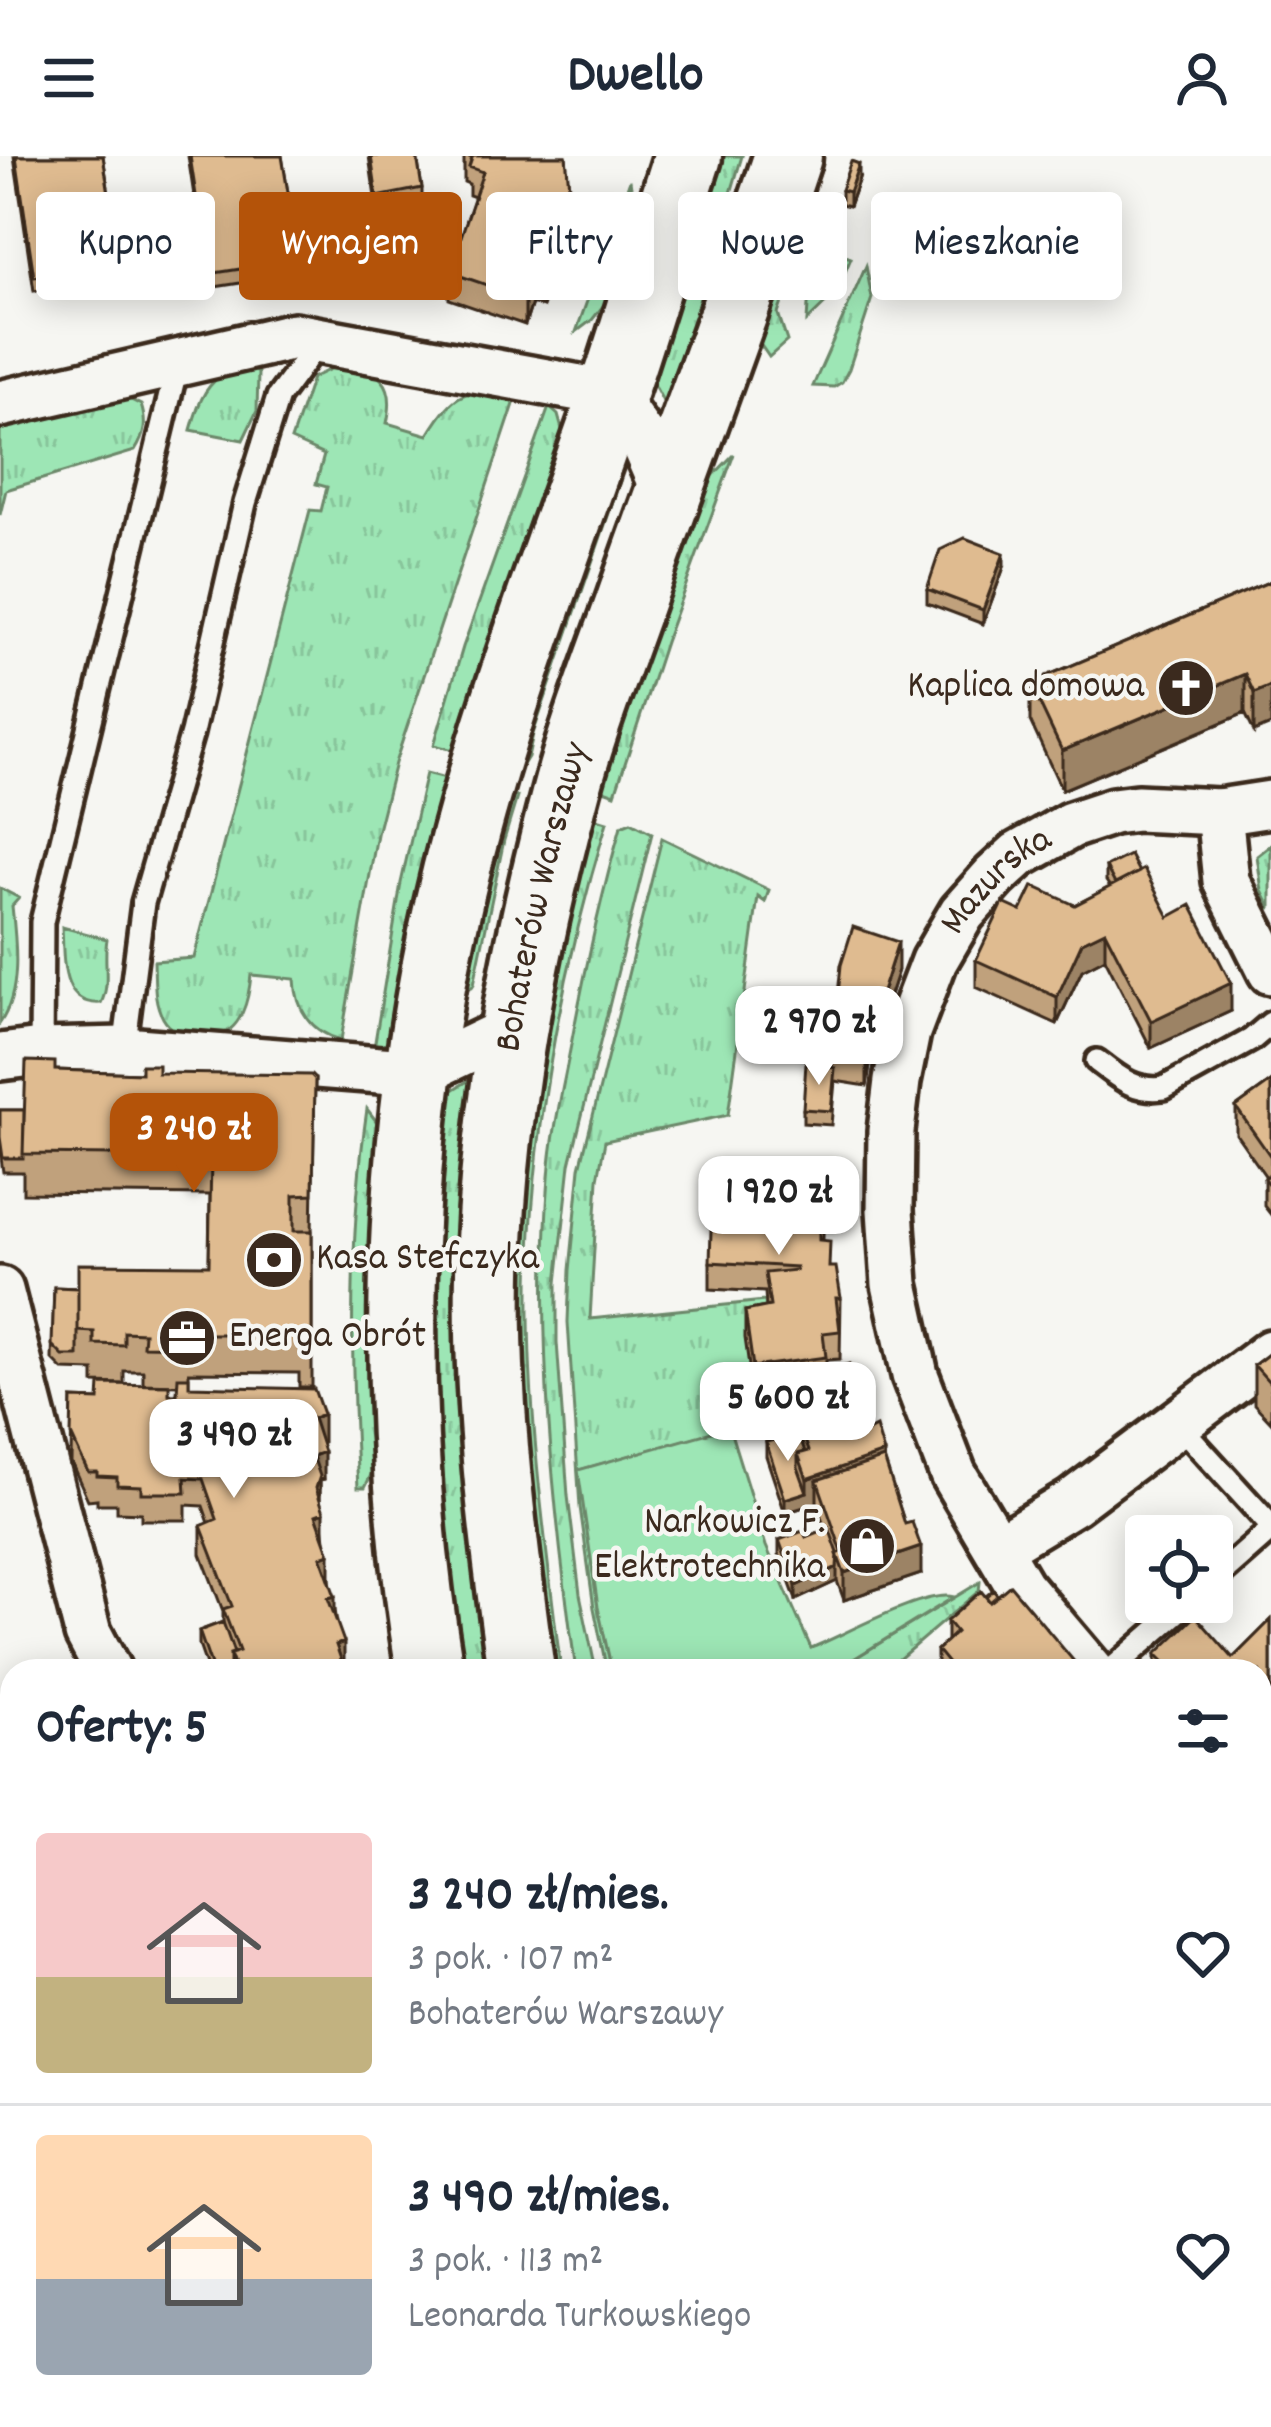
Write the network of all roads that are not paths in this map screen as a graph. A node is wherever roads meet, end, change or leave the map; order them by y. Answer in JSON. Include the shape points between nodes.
{"nodes":[{"id":1,"x":688,"y":156,"type":"edge"},
{"id":2,"x":788,"y":156,"type":"edge"},
{"id":3,"x":307,"y":338,"type":"junction"},
{"id":4,"x":178,"y":362,"type":"junction"},
{"id":5,"x":612,"y":394,"type":"junction"},
{"id":6,"x":0,"y":404,"type":"edge"},
{"id":7,"x":666,"y":496,"type":"junction"},
{"id":8,"x":1271,"y":804,"type":"edge"},
{"id":9,"x":1219,"y":812,"type":"junction"},
{"id":10,"x":1271,"y":971,"type":"edge"},
{"id":11,"x":1271,"y":1023,"type":"edge"},
{"id":12,"x":515,"y":1027,"type":"junction"},
{"id":13,"x":124,"y":1050,"type":"junction"},
{"id":14,"x":21,"y":1055,"type":"edge"},
{"id":15,"x":1097,"y":1061,"type":"dead end"},
{"id":16,"x":419,"y":1072,"type":"junction"},
{"id":17,"x":0,"y":1290,"type":"edge"},
{"id":18,"x":1271,"y":1353,"type":"edge"},
{"id":19,"x":1177,"y":1423,"type":"junction"},
{"id":20,"x":1271,"y":1528,"type":"edge"},
{"id":21,"x":999,"y":1547,"type":"junction"},
{"id":22,"x":1233,"y":1563,"type":"edge"},
{"id":23,"x":1165,"y":1623,"type":"edge"},
{"id":24,"x":102,"y":1659,"type":"edge"},
{"id":25,"x":428,"y":1659,"type":"edge"},
{"id":26,"x":520,"y":1659,"type":"edge"},
{"id":27,"x":1081,"y":1659,"type":"edge"},
{"id":28,"x":1124,"y":1659,"type":"edge"}],
"edges":[{"from":1,"to":5,"type":"main road"},
{"from":2,"to":7,"type":"main road","name":"Bohaterów Warszawy"},
{"from":3,"to":4,"type":"street"},
{"from":3,"to":5,"type":"street"},
{"from":3,"to":13,"type":"lane","via":[[278,397],[245,503],[143,904]]},
{"from":4,"to":6,"type":"street"},
{"from":4,"to":14,"type":"lane","via":[[42,922]]},
{"from":5,"to":7,"type":"street"},
{"from":5,"to":16,"type":"main road","via":[[482,774],[447,910]]},
{"from":7,"to":12,"type":"main road","name":"Bohaterów Warszawy","via":[[565,796]]},
{"from":8,"to":9,"type":"street","name":"Mazurska"},
{"from":9,"to":10,"type":"street","via":[[1226,881]]},
{"from":9,"to":21,"type":"street","name":"Mazurska","via":[[1113,811],[1018,855],[962,913],[907,1032],[891,1131],[895,1285],[916,1375],[953,1474]]},
{"from":11,"to":15,"type":"lane","via":[[1164,1088],[1132,1086]]},
{"from":12,"to":16,"type":"street"},
{"from":12,"to":26,"type":"main road","name":"Bohaterów Warszawy","via":[[493,1198],[489,1311]]},
{"from":13,"to":14,"type":"street"},
{"from":13,"to":16,"type":"street"},
{"from":16,"to":25,"type":"main road","via":[[403,1346],[411,1525]]},
{"from":17,"to":24,"type":"street","via":[[88,1633]]},
{"from":18,"to":19,"type":"street"},
{"from":19,"to":20,"type":"lane"},
{"from":19,"to":21,"type":"street"},
{"from":20,"to":22,"type":"lane"},
{"from":21,"to":27,"type":"street","name":"Mazurska","via":[[1020,1586]]},
{"from":23,"to":28,"type":"lane"}]}
